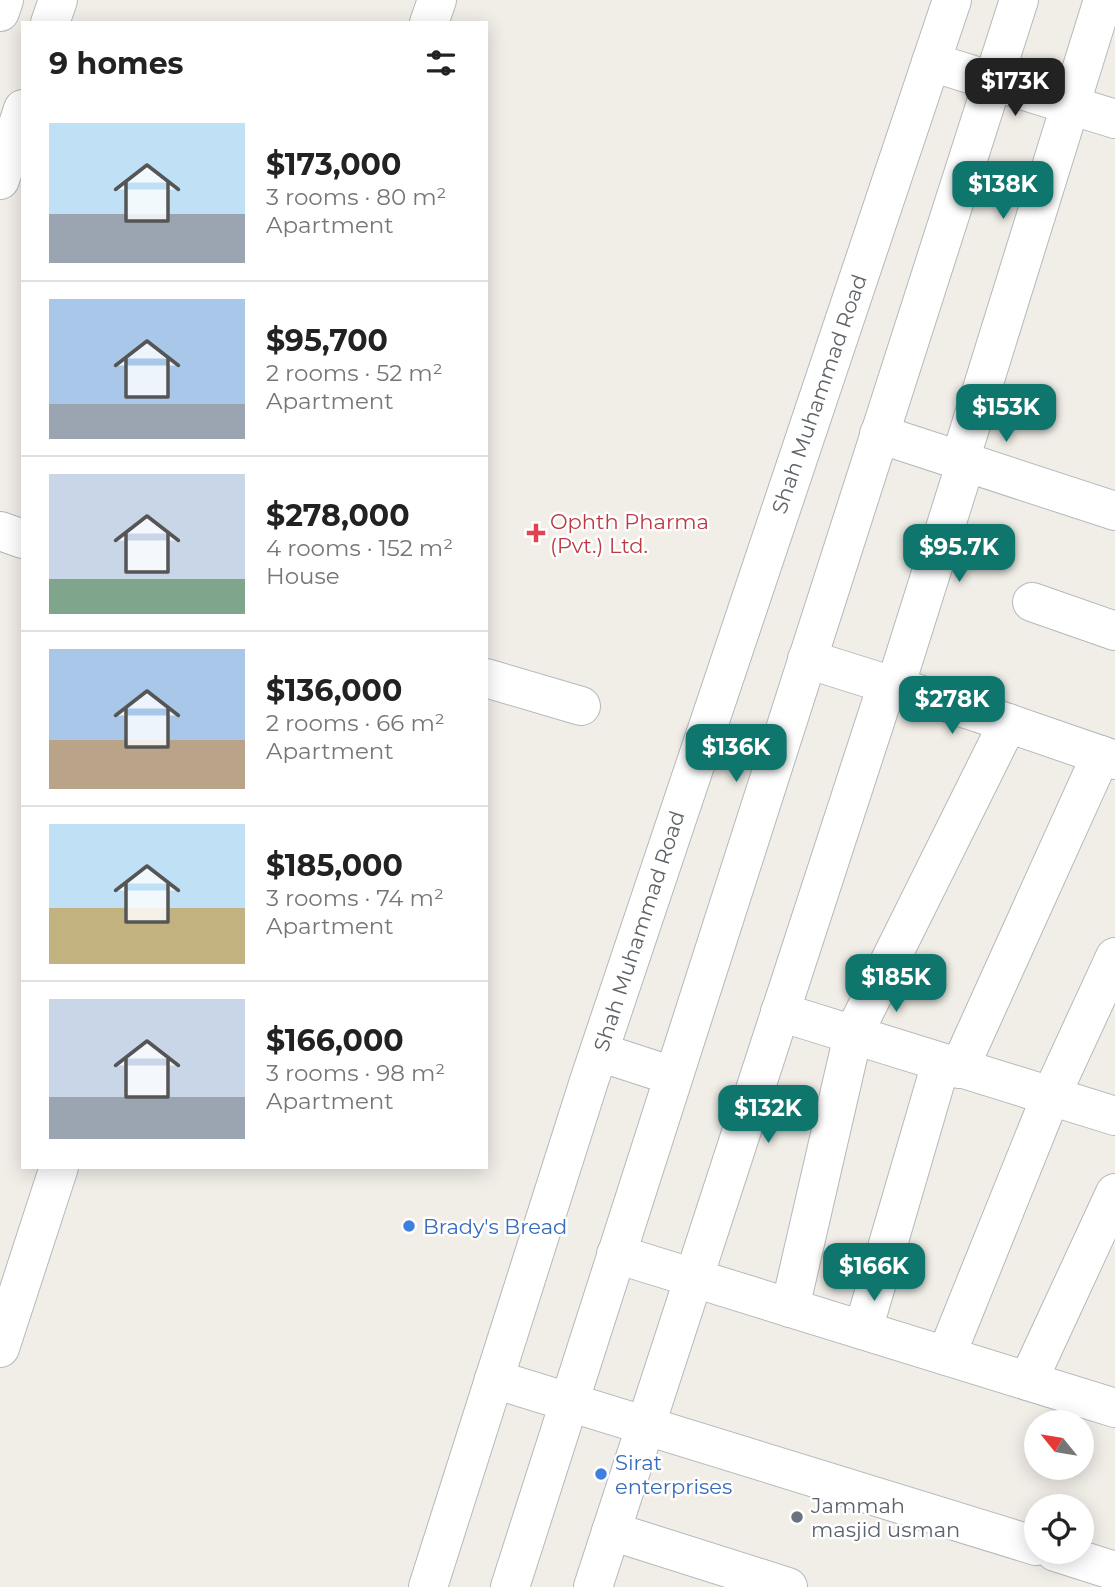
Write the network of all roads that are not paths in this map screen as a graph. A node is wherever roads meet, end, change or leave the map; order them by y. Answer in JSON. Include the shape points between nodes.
{"nodes":[{"id":1,"x":4,"y":0,"type":"edge"},
{"id":2,"x":58,"y":0,"type":"edge"},
{"id":3,"x":437,"y":0,"type":"edge"},
{"id":4,"x":952,"y":0,"type":"edge"},
{"id":5,"x":1019,"y":0,"type":"edge"},
{"id":6,"x":1103,"y":0,"type":"edge"},
{"id":7,"x":0,"y":12,"type":"edge"},
{"id":8,"x":51,"y":21,"type":"edge"},
{"id":9,"x":430,"y":21,"type":"edge"},
{"id":10,"x":931,"y":62,"type":"junction"},
{"id":11,"x":993,"y":79,"type":"junction"},
{"id":12,"x":1070,"y":104,"type":"junction"},
{"id":13,"x":21,"y":115,"type":"edge"},
{"id":14,"x":1115,"y":119,"type":"edge"},
{"id":15,"x":0,"y":180,"type":"edge"},
{"id":16,"x":879,"y":434,"type":"junction"},
{"id":17,"x":963,"y":461,"type":"junction"},
{"id":18,"x":1115,"y":511,"type":"edge"},
{"id":19,"x":0,"y":531,"type":"edge"},
{"id":20,"x":21,"y":537,"type":"edge"},
{"id":21,"x":1032,"y":602,"type":"dead end"},
{"id":22,"x":1115,"y":631,"type":"edge"},
{"id":23,"x":807,"y":659,"type":"junction"},
{"id":24,"x":488,"y":679,"type":"edge"},
{"id":25,"x":891,"y":686,"type":"junction"},
{"id":26,"x":581,"y":706,"type":"dead end"},
{"id":27,"x":1008,"y":723,"type":"junction"},
{"id":28,"x":1108,"y":758,"type":"edge"},
{"id":29,"x":1115,"y":957,"type":"edge"},
{"id":30,"x":780,"y":1012,"type":"junction"},
{"id":31,"x":853,"y":1035,"type":"junction"},
{"id":32,"x":599,"y":1052,"type":"junction"},
{"id":33,"x":950,"y":1066,"type":"junction"},
{"id":34,"x":673,"y":1076,"type":"junction"},
{"id":35,"x":1050,"y":1098,"type":"junction"},
{"id":36,"x":1115,"y":1116,"type":"edge"},
{"id":37,"x":58,"y":1169,"type":"edge"},
{"id":38,"x":1115,"y":1193,"type":"edge"},
{"id":39,"x":616,"y":1254,"type":"junction"},
{"id":40,"x":694,"y":1278,"type":"junction"},
{"id":41,"x":790,"y":1308,"type":"junction"},
{"id":42,"x":863,"y":1330,"type":"junction"},
{"id":43,"x":0,"y":1348,"type":"edge"},
{"id":44,"x":946,"y":1356,"type":"junction"},
{"id":45,"x":494,"y":1379,"type":"junction"},
{"id":46,"x":1028,"y":1381,"type":"junction"},
{"id":47,"x":569,"y":1401,"type":"junction"},
{"id":48,"x":1115,"y":1408,"type":"edge"},
{"id":49,"x":646,"y":1424,"type":"junction"},
{"id":50,"x":611,"y":1531,"type":"junction"},
{"id":51,"x":1024,"y":1542,"type":"edge"},
{"id":52,"x":1093,"y":1564,"type":"edge"},
{"id":53,"x":1115,"y":1571,"type":"edge"},
{"id":54,"x":428,"y":1587,"type":"edge"},
{"id":55,"x":510,"y":1587,"type":"edge"},
{"id":56,"x":593,"y":1587,"type":"edge"},
{"id":57,"x":788,"y":1587,"type":"edge"}],
"edges":[{"from":1,"to":7,"type":"street"},
{"from":2,"to":8,"type":"street"},
{"from":3,"to":9,"type":"street"},
{"from":4,"to":10,"type":"street","name":"Shah Muhammad Road"},
{"from":5,"to":11,"type":"street"},
{"from":6,"to":12,"type":"street"},
{"from":10,"to":11,"type":"street"},
{"from":10,"to":32,"type":"street","name":"Shah Muhammad Road"},
{"from":11,"to":12,"type":"street"},
{"from":11,"to":16,"type":"street"},
{"from":12,"to":14,"type":"street"},
{"from":12,"to":17,"type":"street"},
{"from":13,"to":15,"type":"street"},
{"from":16,"to":17,"type":"street"},
{"from":16,"to":23,"type":"street"},
{"from":17,"to":18,"type":"street"},
{"from":17,"to":25,"type":"street"},
{"from":19,"to":20,"type":"street"},
{"from":21,"to":22,"type":"street"},
{"from":23,"to":25,"type":"street"},
{"from":23,"to":34,"type":"street"},
{"from":24,"to":26,"type":"street"},
{"from":25,"to":27,"type":"street"},
{"from":25,"to":30,"type":"street"},
{"from":27,"to":28,"type":"street"},
{"from":27,"to":31,"type":"street"},
{"from":28,"to":33,"type":"street"},
{"from":29,"to":35,"type":"street"},
{"from":30,"to":31,"type":"street"},
{"from":30,"to":40,"type":"street"},
{"from":31,"to":33,"type":"street"},
{"from":31,"to":41,"type":"street"},
{"from":32,"to":34,"type":"street"},
{"from":32,"to":45,"type":"street","name":"Shah Muhammad Road"},
{"from":33,"to":35,"type":"street"},
{"from":33,"to":42,"type":"street"},
{"from":34,"to":39,"type":"street"},
{"from":35,"to":36,"type":"street"},
{"from":35,"to":44,"type":"street"},
{"from":37,"to":43,"type":"street"},
{"from":38,"to":46,"type":"street"},
{"from":39,"to":40,"type":"street"},
{"from":39,"to":47,"type":"street"},
{"from":40,"to":41,"type":"street"},
{"from":40,"to":49,"type":"street"},
{"from":41,"to":42,"type":"street"},
{"from":42,"to":44,"type":"street"},
{"from":44,"to":46,"type":"street"},
{"from":45,"to":47,"type":"street"},
{"from":45,"to":54,"type":"street","name":"Shah Muhammad Road"},
{"from":46,"to":48,"type":"street"},
{"from":47,"to":49,"type":"street"},
{"from":47,"to":55,"type":"street"},
{"from":49,"to":50,"type":"street"},
{"from":49,"to":51,"type":"street"},
{"from":50,"to":56,"type":"street"},
{"from":50,"to":57,"type":"street"},
{"from":52,"to":53,"type":"street"}]}
